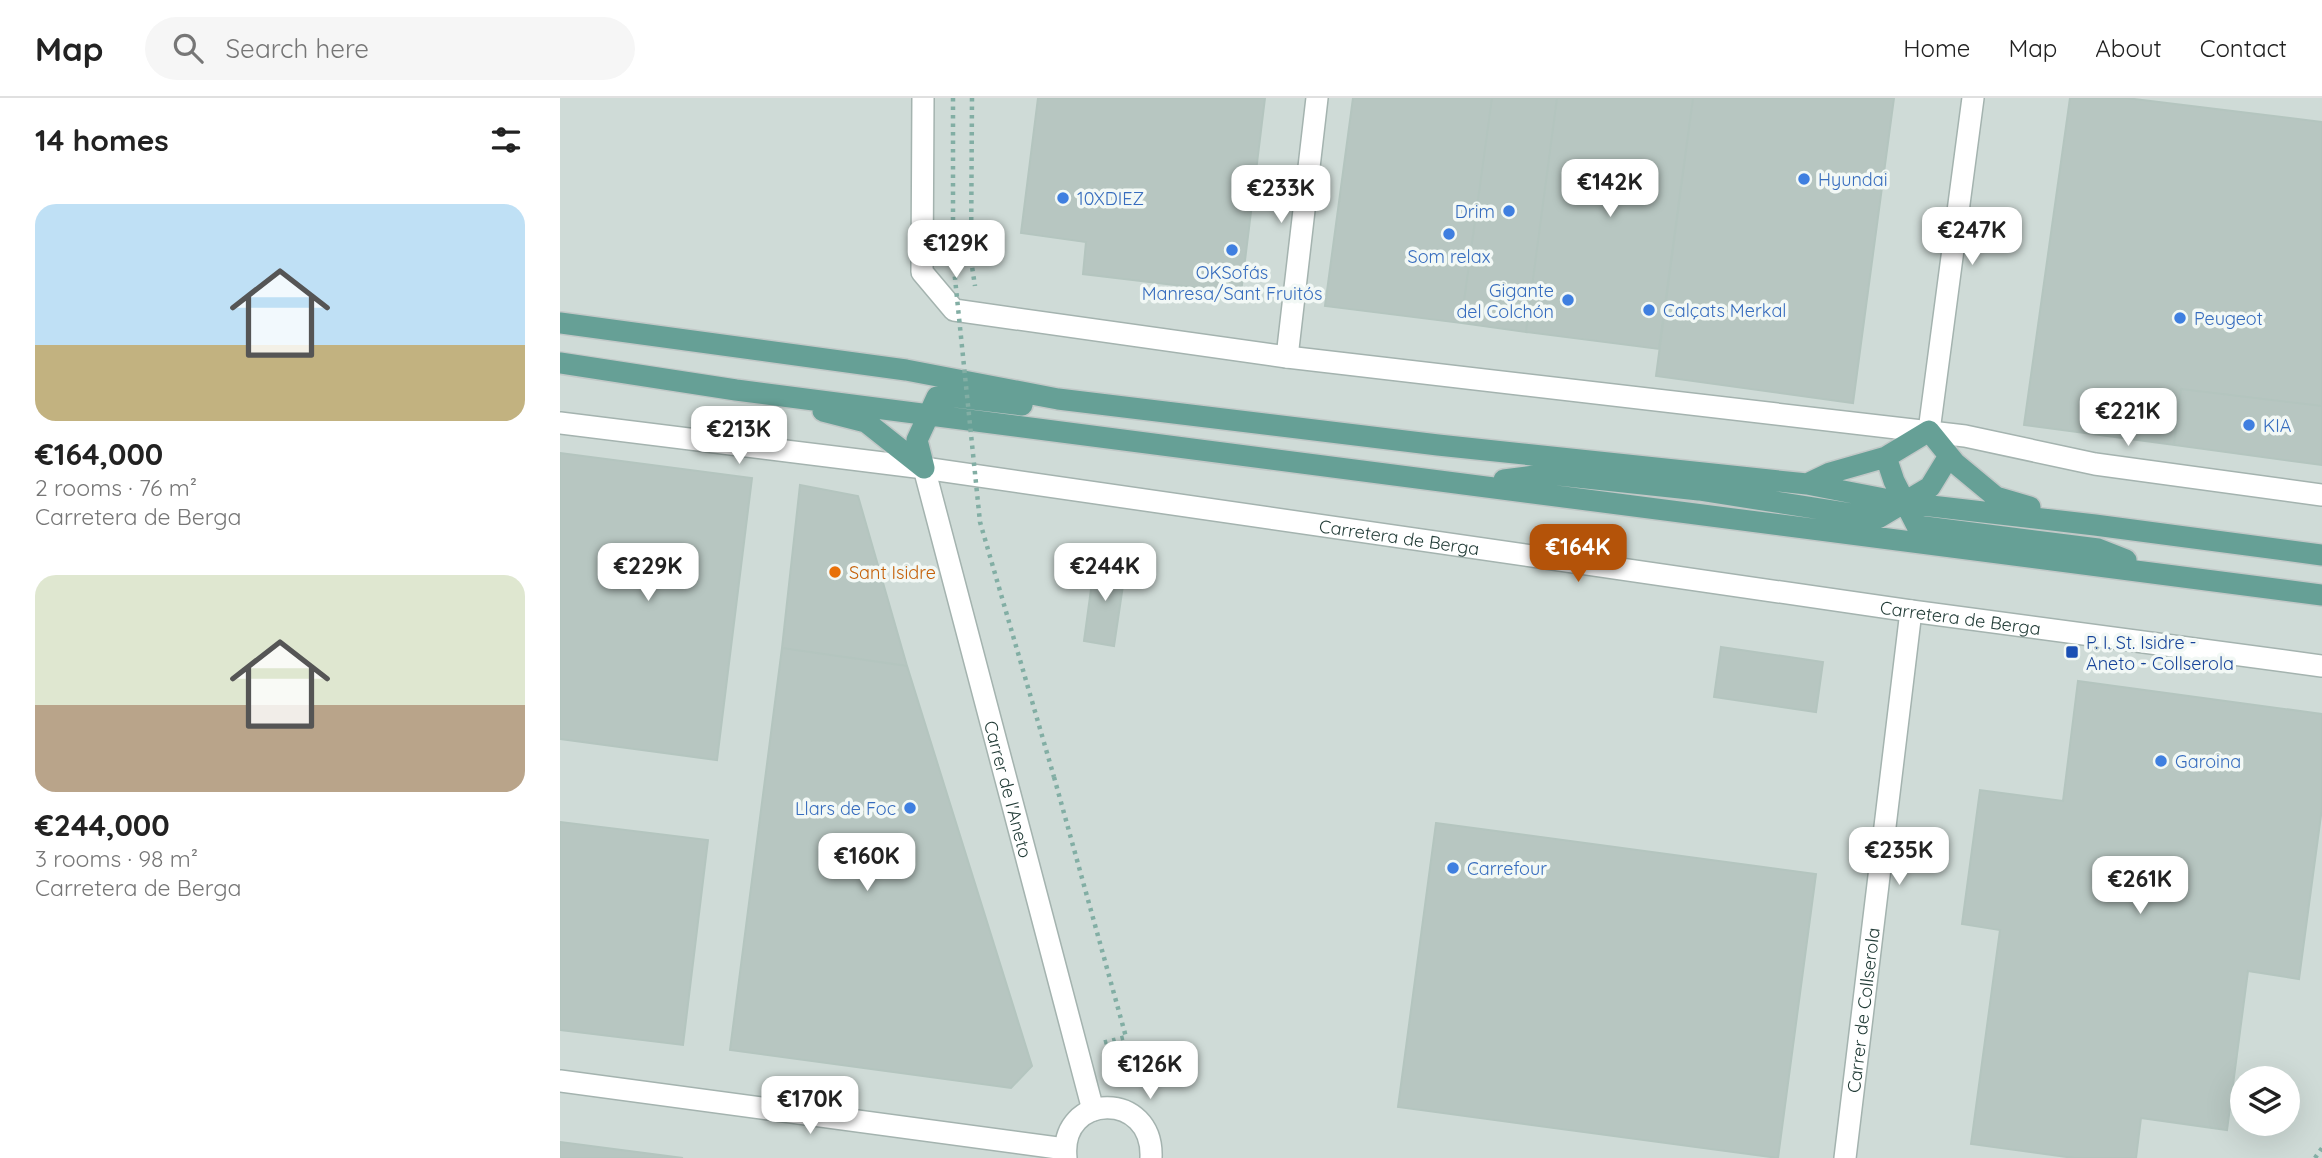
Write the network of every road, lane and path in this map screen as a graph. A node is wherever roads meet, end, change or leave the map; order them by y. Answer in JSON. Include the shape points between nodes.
{"nodes":[{"id":1,"x":923,"y":98,"type":"edge"},
{"id":2,"x":953,"y":98,"type":"edge"},
{"id":3,"x":972,"y":98,"type":"edge"},
{"id":4,"x":1317,"y":98,"type":"edge"},
{"id":5,"x":1973,"y":98,"type":"edge"},
{"id":6,"x":971,"y":260,"type":"dead end"},
{"id":7,"x":560,"y":323,"type":"edge"},
{"id":8,"x":1287,"y":356,"type":"junction"},
{"id":9,"x":560,"y":363,"type":"edge"},
{"id":10,"x":736,"y":390,"type":"junction"},
{"id":11,"x":1058,"y":399,"type":"junction"},
{"id":12,"x":928,"y":413,"type":"junction"},
{"id":13,"x":560,"y":422,"type":"edge"},
{"id":14,"x":1929,"y":431,"type":"junction"},
{"id":15,"x":1950,"y":456,"type":"junction"},
{"id":16,"x":1886,"y":457,"type":"junction"},
{"id":17,"x":924,"y":468,"type":"junction"},
{"id":18,"x":1474,"y":483,"type":"junction"},
{"id":19,"x":1807,"y":484,"type":"junction"},
{"id":20,"x":2322,"y":495,"type":"edge"},
{"id":21,"x":1905,"y":503,"type":"junction"},
{"id":22,"x":2095,"y":525,"type":"junction"},
{"id":23,"x":2322,"y":555,"type":"edge"},
{"id":24,"x":2156,"y":573,"type":"junction"},
{"id":25,"x":2322,"y":595,"type":"edge"},
{"id":26,"x":1911,"y":611,"type":"junction"},
{"id":27,"x":2322,"y":666,"type":"edge"},
{"id":28,"x":1077,"y":1049,"type":"junction"},
{"id":29,"x":560,"y":1081,"type":"edge"},
{"id":30,"x":1093,"y":1110,"type":"junction"},
{"id":31,"x":2322,"y":1147,"type":"edge"},
{"id":32,"x":1065,"y":1153,"type":"edge"},
{"id":33,"x":1151,"y":1158,"type":"edge"},
{"id":34,"x":1845,"y":1158,"type":"edge"},
{"id":35,"x":2315,"y":1158,"type":"edge"}],
"edges":[{"from":1,"to":8,"type":"street","via":[[922,272],[954,310]]},
{"from":2,"to":28,"type":"path","bridge":true,"via":[[953,259],[980,522],[1126,1037]]},
{"from":3,"to":6,"type":"path"},
{"from":4,"to":8,"type":"street"},
{"from":5,"to":14,"type":"street"},
{"from":7,"to":11,"type":"main road","via":[[906,370]]},
{"from":8,"to":14,"type":"street"},
{"from":9,"to":10,"type":"main road"},
{"from":10,"to":12,"type":"main road"},
{"from":10,"to":17,"type":"main road","via":[[866,422]]},
{"from":11,"to":12,"type":"main road","via":[[1032,406],[937,397]]},
{"from":11,"to":19,"type":"main road"},
{"from":12,"to":17,"type":"main road","via":[[916,440]]},
{"from":12,"to":18,"type":"main road"},
{"from":13,"to":17,"type":"street","name":"Carretera de Berga"},
{"from":14,"to":15,"type":"main road"},
{"from":14,"to":16,"type":"main road"},
{"from":14,"to":20,"type":"street","via":[[2095,464]]},
{"from":15,"to":21,"type":"main road","via":[[1930,486]]},
{"from":15,"to":22,"type":"main road","via":[[1996,497]]},
{"from":16,"to":19,"type":"main road","via":[[1830,472]]},
{"from":16,"to":21,"type":"main road"},
{"from":17,"to":26,"type":"street","name":"Carretera de Berga"},
{"from":17,"to":28,"type":"street","name":"Carrer de l'Aneto"},
{"from":18,"to":21,"type":"main road","via":[[1549,474],[1699,490],[1878,518]]},
{"from":18,"to":24,"type":"main road"},
{"from":19,"to":21,"type":"main road"},
{"from":21,"to":22,"type":"main road"},
{"from":21,"to":24,"type":"main road","via":[[1917,526],[2098,549]]},
{"from":22,"to":23,"type":"main road"},
{"from":24,"to":25,"type":"main road"},
{"from":26,"to":27,"type":"street","name":"Carretera de Berga"},
{"from":26,"to":34,"type":"street","name":"Carrer de Collserola"},
{"from":28,"to":30,"type":"street","name":"Carrer de l'Aneto"},
{"from":29,"to":32,"type":"street"},
{"from":30,"to":32,"type":"street","via":[[1073,1125]]},
{"from":30,"to":33,"type":"street","via":[[1109,1107],[1137,1117],[1147,1129]]},
{"from":31,"to":35,"type":"path"}]}
